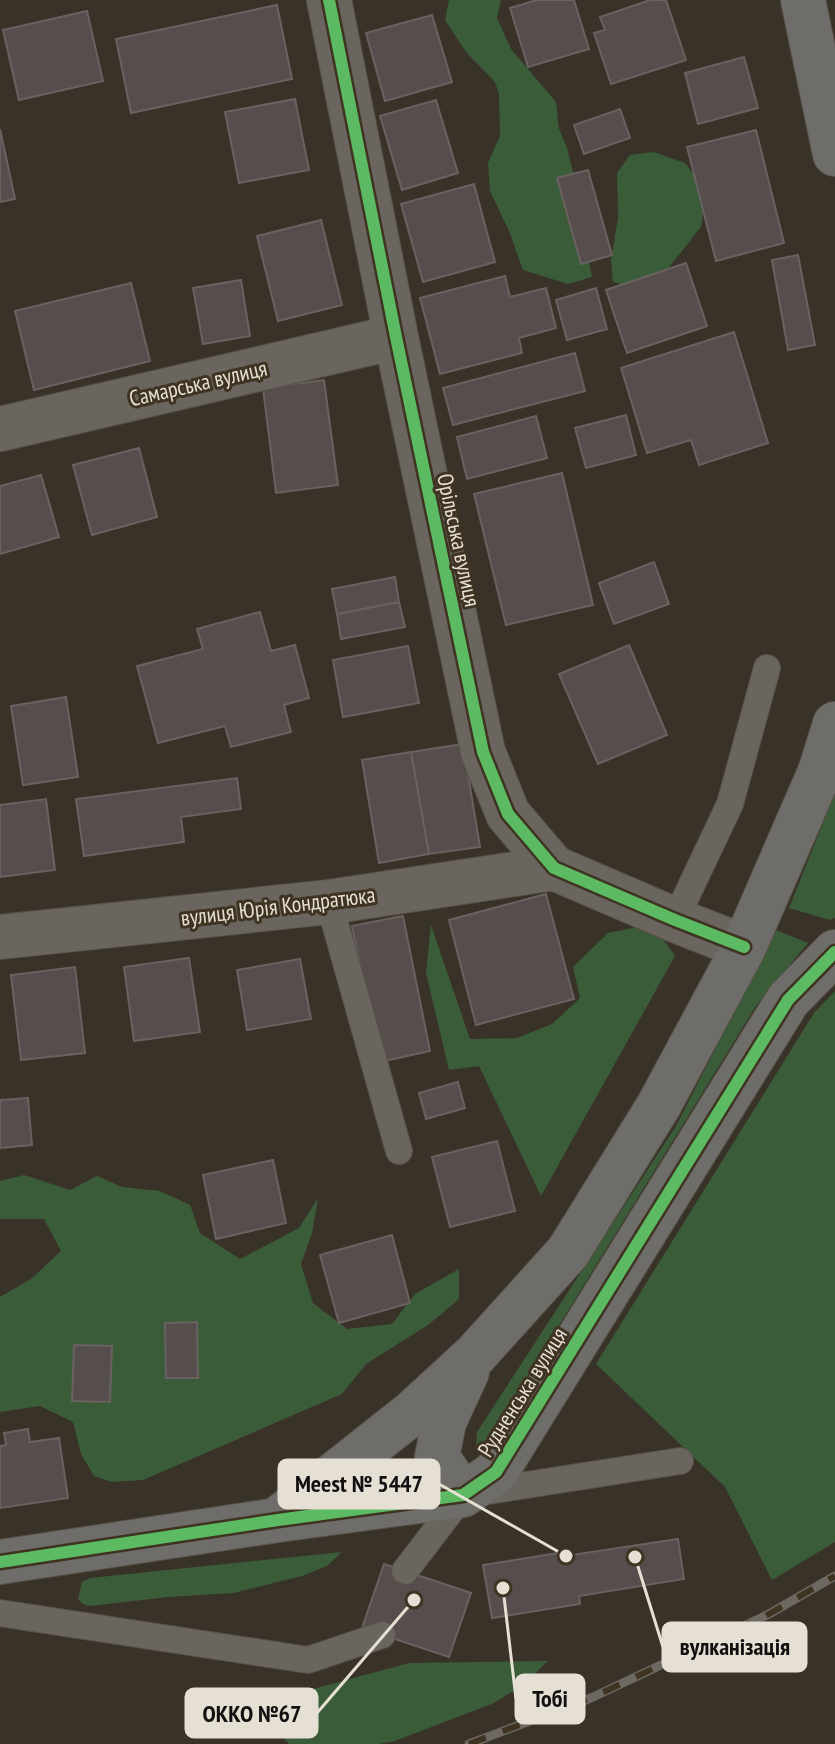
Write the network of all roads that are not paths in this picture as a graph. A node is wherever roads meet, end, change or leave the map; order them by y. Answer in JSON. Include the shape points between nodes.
{"nodes":[{"id":1,"x":329,"y":0,"type":"edge"},
{"id":2,"x":803,"y":0,"type":"edge"},
{"id":3,"x":835,"y":154,"type":"edge"},
{"id":4,"x":396,"y":337,"type":"junction"},
{"id":5,"x":0,"y":429,"type":"edge"},
{"id":6,"x":767,"y":668,"type":"dead end"},
{"id":7,"x":835,"y":724,"type":"edge"},
{"id":8,"x":554,"y":868,"type":"junction"},
{"id":9,"x":329,"y":902,"type":"junction"},
{"id":10,"x":675,"y":920,"type":"junction"},
{"id":11,"x":0,"y":937,"type":"edge"},
{"id":12,"x":744,"y":947,"type":"junction"},
{"id":13,"x":835,"y":952,"type":"edge"},
{"id":14,"x":399,"y":1151,"type":"dead end"},
{"id":15,"x":475,"y":1355,"type":"junction"},
{"id":16,"x":680,"y":1461,"type":"dead end"},
{"id":17,"x":463,"y":1495,"type":"junction"},
{"id":18,"x":278,"y":1520,"type":"junction"},
{"id":19,"x":0,"y":1562,"type":"edge"},
{"id":20,"x":405,"y":1571,"type":"dead end"},
{"id":21,"x":0,"y":1613,"type":"edge"},
{"id":22,"x":382,"y":1635,"type":"dead end"}],
"edges":[{"from":1,"to":4,"type":"street","name":"Орільська вулиця"},
{"from":2,"to":3,"type":"street"},
{"from":4,"to":5,"type":"street","name":"Самарська вулиця"},
{"from":4,"to":8,"type":"street","name":"Орільська вулиця","via":[[483,752],[508,814]]},
{"from":6,"to":10,"type":"lane","via":[[730,804]]},
{"from":7,"to":12,"type":"street","via":[[820,772]]},
{"from":8,"to":9,"type":"street","name":"вулиця Юрія Кондратюка"},
{"from":8,"to":10,"type":"street","name":"Орільська вулиця"},
{"from":9,"to":11,"type":"street","name":"вулиця Юрія Кондратюка"},
{"from":9,"to":14,"type":"lane"},
{"from":10,"to":12,"type":"street","name":"Орільська вулиця"},
{"from":12,"to":15,"type":"street","via":[[659,1105],[568,1252]]},
{"from":13,"to":17,"type":"street","name":"Рудненська вулиця","via":[[788,1000],[496,1472]]},
{"from":15,"to":17,"type":"street","via":[[444,1422],[437,1457]]},
{"from":15,"to":18,"type":"street"},
{"from":16,"to":17,"type":"lane"},
{"from":17,"to":18,"type":"street","name":"Рудненська вулиця"},
{"from":17,"to":20,"type":"lane"},
{"from":18,"to":19,"type":"street","name":"Рудненська вулиця"},
{"from":21,"to":22,"type":"lane","via":[[308,1660]]}]}
